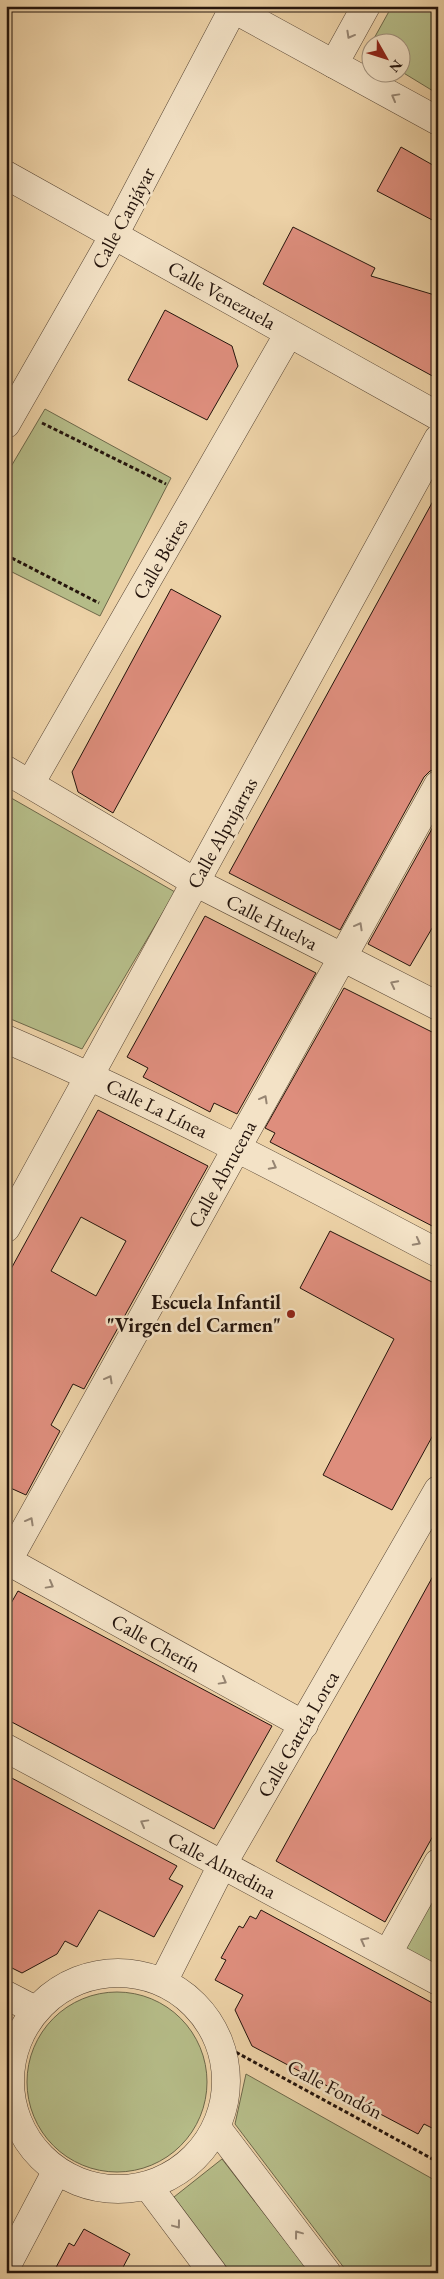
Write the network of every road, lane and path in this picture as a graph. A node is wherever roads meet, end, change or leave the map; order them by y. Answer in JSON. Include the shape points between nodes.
{"nodes":[{"id":1,"x":366,"y":6,"type":"edge"},
{"id":2,"x":231,"y":8,"type":"edge"},
{"id":3,"x":334,"y":64,"type":"junction"},
{"id":4,"x":438,"y":121,"type":"edge"},
{"id":5,"x":6,"y":175,"type":"edge"},
{"id":6,"x":114,"y":236,"type":"junction"},
{"id":7,"x":290,"y":333,"type":"junction"},
{"id":8,"x":10,"y":416,"type":"edge"},
{"id":9,"x":438,"y":416,"type":"edge"},
{"id":10,"x":438,"y":439,"type":"edge"},
{"id":11,"x":194,"y":498,"type":"junction"},
{"id":12,"x":6,"y":555,"type":"edge"},
{"id":13,"x":127,"y":617,"type":"junction"},
{"id":14,"x":6,"y":770,"type":"edge"},
{"id":15,"x":30,"y":784,"type":"junction"},
{"id":16,"x":438,"y":785,"type":"edge"},
{"id":17,"x":195,"y":882,"type":"junction"},
{"id":18,"x":342,"y":957,"type":"junction"},
{"id":19,"x":438,"y":1006,"type":"edge"},
{"id":20,"x":6,"y":1039,"type":"edge"},
{"id":21,"x":88,"y":1075,"type":"junction"},
{"id":22,"x":237,"y":1147,"type":"junction"},
{"id":23,"x":6,"y":1228,"type":"edge"},
{"id":24,"x":438,"y":1253,"type":"edge"},
{"id":25,"x":438,"y":1490,"type":"edge"},
{"id":26,"x":7,"y":1562,"type":"edge"},
{"id":27,"x":304,"y":1725,"type":"junction"},
{"id":28,"x":6,"y":1748,"type":"edge"},
{"id":29,"x":438,"y":1862,"type":"edge"},
{"id":30,"x":222,"y":1865,"type":"junction"},
{"id":31,"x":388,"y":1953,"type":"junction"},
{"id":32,"x":438,"y":1981,"type":"edge"},
{"id":33,"x":163,"y":1982,"type":"junction"},
{"id":34,"x":6,"y":1995,"type":"edge"},
{"id":35,"x":35,"y":2010,"type":"junction"},
{"id":36,"x":219,"y":2043,"type":"junction"},
{"id":37,"x":11,"y":2118,"type":"edge"},
{"id":38,"x":216,"y":2128,"type":"junction"},
{"id":39,"x":438,"y":2162,"type":"edge"},
{"id":40,"x":56,"y":2172,"type":"junction"},
{"id":41,"x":148,"y":2186,"type":"junction"},
{"id":42,"x":6,"y":2268,"type":"edge"},
{"id":43,"x":213,"y":2273,"type":"edge"},
{"id":44,"x":327,"y":2273,"type":"edge"}],
"edges":[{"from":1,"to":3,"type":"street","one_way":true},
{"from":2,"to":3,"type":"street"},
{"from":2,"to":6,"type":"street","name":"Calle Canjáyar"},
{"from":4,"to":3,"type":"street","one_way":true},
{"from":5,"to":6,"type":"street","name":"Calle Venezuela"},
{"from":6,"to":7,"type":"street","name":"Calle Venezuela"},
{"from":6,"to":8,"type":"street","name":"Calle Canjáyar"},
{"from":7,"to":9,"type":"street","name":"Calle Venezuela"},
{"from":7,"to":11,"type":"street","name":"Calle Beires"},
{"from":8,"to":11,"type":"path"},
{"from":10,"to":17,"type":"street","name":"Calle Alpujarras"},
{"from":11,"to":13,"type":"street","name":"Calle Beires"},
{"from":12,"to":13,"type":"path"},
{"from":13,"to":15,"type":"street","name":"Calle Beires"},
{"from":14,"to":15,"type":"street","name":"Calle Huelva"},
{"from":15,"to":17,"type":"street","name":"Calle Huelva"},
{"from":18,"to":16,"type":"street","name":"Calle Abrucena","one_way":true},
{"from":17,"to":18,"type":"street","name":"Calle Huelva"},
{"from":17,"to":21,"type":"street","name":"Calle Alpujarras"},
{"from":19,"to":18,"type":"street","name":"Calle Huelva","one_way":true},
{"from":22,"to":18,"type":"street","name":"Calle Abrucena","one_way":true},
{"from":20,"to":21,"type":"street","name":"Calle La Línea"},
{"from":21,"to":22,"type":"street","name":"Calle La Línea"},
{"from":21,"to":23,"type":"street","name":"Calle Alpujarras"},
{"from":22,"to":24,"type":"street","name":"Calle La Línea","one_way":true},
{"from":26,"to":22,"type":"street","name":"Calle Abrucena","one_way":true},
{"from":25,"to":27,"type":"street","name":"Calle García Lorca"},
{"from":26,"to":27,"type":"street","name":"Calle Cherín","one_way":true},
{"from":27,"to":30,"type":"street","name":"Calle García Lorca"},
{"from":30,"to":28,"type":"street","name":"Calle Almedina","one_way":true},
{"from":29,"to":31,"type":"street"},
{"from":31,"to":30,"type":"street","name":"Calle Almedina","one_way":true},
{"from":30,"to":33,"type":"street","name":"Calle García Lorca"},
{"from":31,"to":32,"type":"street","name":"Calle Almedina"},
{"from":33,"to":35,"type":"street","via":[[130,1973],[94,1975],[62,1988]]},
{"from":33,"to":36,"type":"street","via":[[192,2001],[213,2028]]},
{"from":34,"to":35,"type":"street"},
{"from":35,"to":37,"type":"street","via":[[19,2035],[10,2063]]},
{"from":36,"to":38,"type":"street","via":[[225,2060],[226,2095]]},
{"from":36,"to":39,"type":"path","name":"Calle Fondón"},
{"from":37,"to":40,"type":"street","via":[[32,2150]]},
{"from":38,"to":41,"type":"street","via":[[199,2154],[182,2169]]},
{"from":44,"to":38,"type":"street","one_way":true},
{"from":40,"to":41,"type":"street","via":[[84,2186],[116,2191]]},
{"from":40,"to":42,"type":"street"},
{"from":41,"to":43,"type":"street","one_way":true}]}
